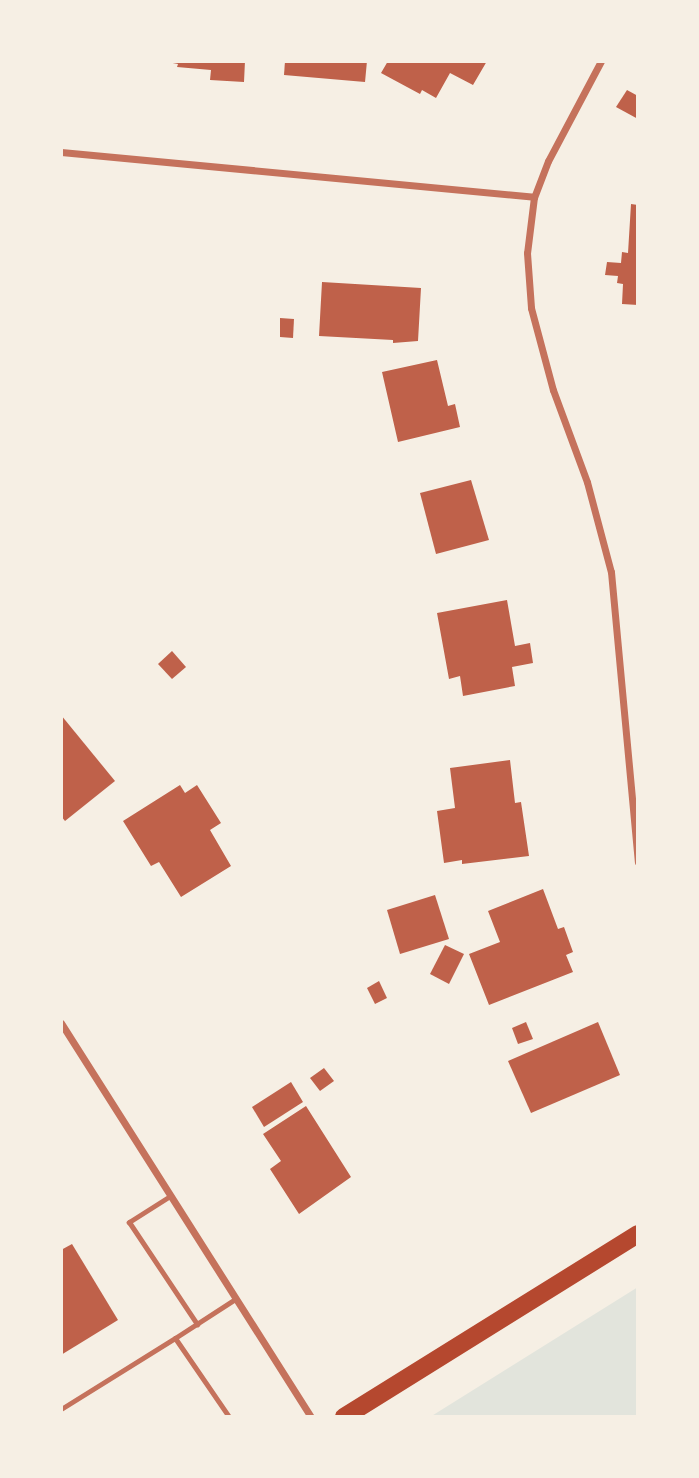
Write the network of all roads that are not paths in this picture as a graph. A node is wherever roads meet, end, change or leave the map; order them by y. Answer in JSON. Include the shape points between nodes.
{"nodes":[{"id":1,"x":601,"y":61,"type":"edge"},
{"id":2,"x":61,"y":152,"type":"edge"},
{"id":3,"x":534,"y":197,"type":"junction"},
{"id":4,"x":638,"y":862,"type":"edge"},
{"id":5,"x":61,"y":1023,"type":"edge"},
{"id":6,"x":170,"y":1196,"type":"junction"},
{"id":7,"x":638,"y":1234,"type":"edge"},
{"id":8,"x":235,"y":1299,"type":"junction"},
{"id":9,"x":197,"y":1324,"type":"junction"},
{"id":10,"x":175,"y":1338,"type":"junction"},
{"id":11,"x":61,"y":1409,"type":"edge"},
{"id":12,"x":229,"y":1417,"type":"edge"},
{"id":13,"x":311,"y":1417,"type":"edge"},
{"id":14,"x":344,"y":1417,"type":"edge"}],
"edges":[{"from":1,"to":3,"type":"street"},
{"from":2,"to":3,"type":"street"},
{"from":3,"to":4,"type":"street","via":[[527,253],[531,308],[552,390],[587,482],[611,572]]},
{"from":5,"to":6,"type":"street"},
{"from":6,"to":8,"type":"street"},
{"from":6,"to":9,"type":"lane","via":[[129,1222]]},
{"from":7,"to":14,"type":"main road"},
{"from":8,"to":9,"type":"lane"},
{"from":8,"to":13,"type":"street"},
{"from":9,"to":10,"type":"lane"},
{"from":10,"to":11,"type":"lane"},
{"from":10,"to":12,"type":"lane"}]}
